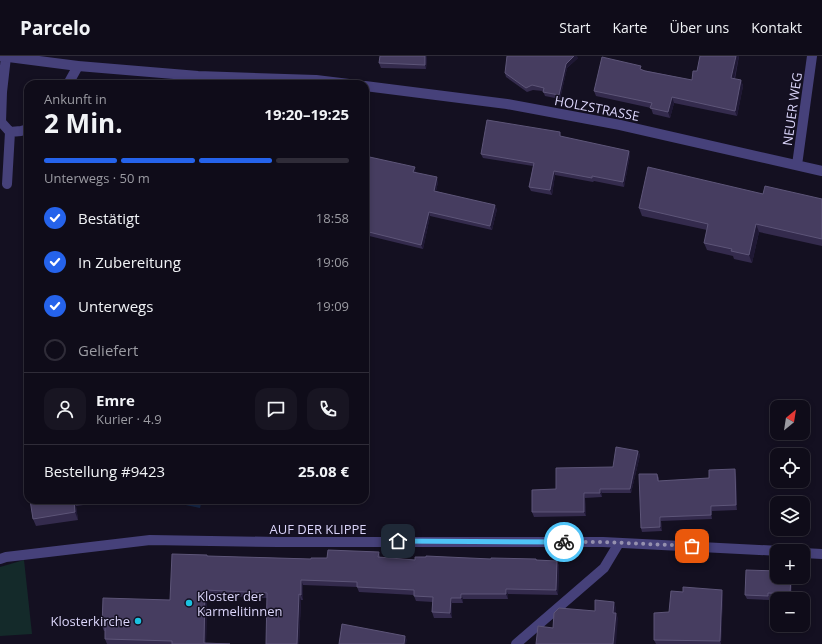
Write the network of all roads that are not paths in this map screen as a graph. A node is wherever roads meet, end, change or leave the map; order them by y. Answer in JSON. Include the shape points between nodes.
{"nodes":[{"id":1,"x":812,"y":56,"type":"edge"},
{"id":2,"x":3,"y":57,"type":"edge"},
{"id":3,"x":78,"y":66,"type":"junction"},
{"id":4,"x":70,"y":80,"type":"edge"},
{"id":5,"x":316,"y":80,"type":"edge"},
{"id":6,"x":369,"y":87,"type":"edge"},
{"id":7,"x":24,"y":130,"type":"edge"},
{"id":8,"x":10,"y":132,"type":"junction"},
{"id":9,"x":797,"y":165,"type":"junction"},
{"id":10,"x":822,"y":171,"type":"edge"},
{"id":11,"x":7,"y":184,"type":"dead end"},
{"id":12,"x":619,"y":543,"type":"junction"},
{"id":13,"x":770,"y":551,"type":"edge"},
{"id":14,"x":810,"y":553,"type":"edge"},
{"id":15,"x":822,"y":554,"type":"edge"},
{"id":16,"x":0,"y":560,"type":"edge"},
{"id":17,"x":516,"y":644,"type":"edge"}],
"edges":[{"from":1,"to":9,"type":"street","name":"NEUER WEG"},
{"from":2,"to":3,"type":"street"},
{"from":2,"to":8,"type":"street","via":[[1,122]]},
{"from":3,"to":4,"type":"street"},
{"from":3,"to":5,"type":"street","via":[[198,76]]},
{"from":6,"to":9,"type":"street","name":"HOLZSTRASSE","via":[[507,104],[620,125]]},
{"from":7,"to":8,"type":"street"},
{"from":8,"to":11,"type":"street"},
{"from":9,"to":10,"type":"street","name":"HOLZSTRASSE"},
{"from":12,"to":13,"type":"street","name":"AUF DER KLIPPE"},
{"from":12,"to":16,"type":"street","name":"AUF DER KLIPPE","via":[[150,540]]},
{"from":12,"to":17,"type":"street","via":[[604,568]]},
{"from":14,"to":15,"type":"street"}]}
